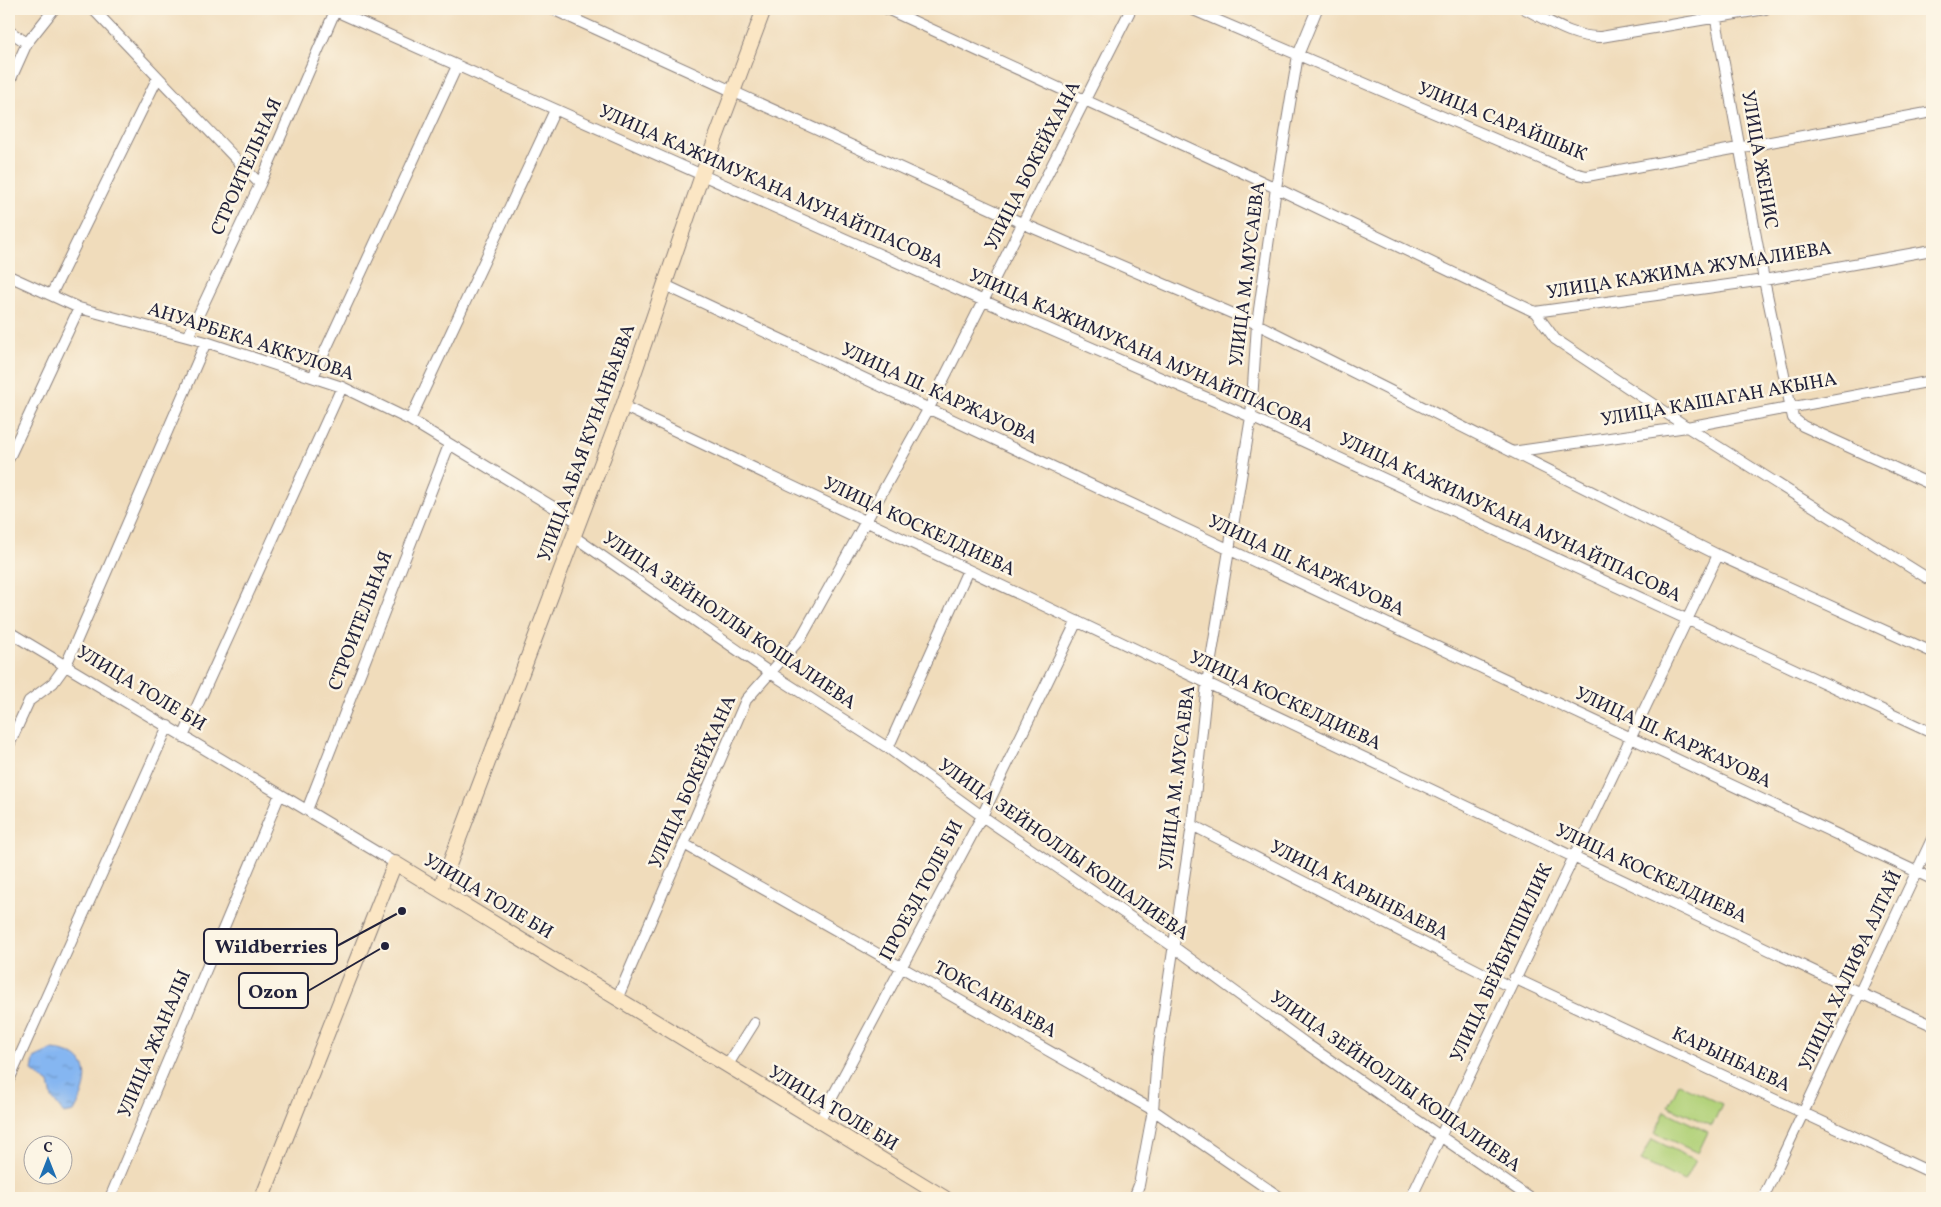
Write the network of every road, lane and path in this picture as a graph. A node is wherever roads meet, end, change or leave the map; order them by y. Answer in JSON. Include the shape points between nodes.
{"nodes":[{"id":1,"x":54,"y":9,"type":"edge"},
{"id":2,"x":93,"y":9,"type":"edge"},
{"id":3,"x":552,"y":9,"type":"edge"},
{"id":4,"x":764,"y":9,"type":"edge"},
{"id":5,"x":887,"y":9,"type":"edge"},
{"id":6,"x":1131,"y":9,"type":"edge"},
{"id":7,"x":1191,"y":9,"type":"edge"},
{"id":8,"x":1316,"y":9,"type":"edge"},
{"id":9,"x":1525,"y":9,"type":"edge"},
{"id":10,"x":1765,"y":9,"type":"edge"},
{"id":11,"x":333,"y":10,"type":"edge"},
{"id":12,"x":1714,"y":13,"type":"edge"},
{"id":13,"x":9,"y":31,"type":"edge"},
{"id":14,"x":27,"y":43,"type":"junction"},
{"id":15,"x":1298,"y":55,"type":"junction"},
{"id":16,"x":457,"y":66,"type":"junction"},
{"id":17,"x":158,"y":77,"type":"junction"},
{"id":18,"x":9,"y":83,"type":"edge"},
{"id":19,"x":733,"y":93,"type":"junction"},
{"id":20,"x":1085,"y":102,"type":"junction"},
{"id":21,"x":554,"y":110,"type":"junction"},
{"id":22,"x":1932,"y":112,"type":"edge"},
{"id":23,"x":1739,"y":148,"type":"junction"},
{"id":24,"x":702,"y":175,"type":"junction"},
{"id":25,"x":260,"y":184,"type":"junction"},
{"id":26,"x":1276,"y":188,"type":"junction"},
{"id":27,"x":1024,"y":224,"type":"junction"},
{"id":28,"x":1932,"y":250,"type":"edge"},
{"id":29,"x":9,"y":276,"type":"edge"},
{"id":30,"x":1764,"y":280,"type":"junction"},
{"id":31,"x":665,"y":285,"type":"junction"},
{"id":32,"x":52,"y":296,"type":"junction"},
{"id":33,"x":984,"y":301,"type":"junction"},
{"id":34,"x":79,"y":308,"type":"junction"},
{"id":35,"x":1535,"y":312,"type":"junction"},
{"id":36,"x":1257,"y":324,"type":"junction"},
{"id":37,"x":188,"y":337,"type":"junction"},
{"id":38,"x":206,"y":342,"type":"junction"},
{"id":39,"x":313,"y":377,"type":"junction"},
{"id":40,"x":1932,"y":381,"type":"edge"},
{"id":41,"x":342,"y":387,"type":"junction"},
{"id":42,"x":623,"y":406,"type":"junction"},
{"id":43,"x":1789,"y":406,"type":"junction"},
{"id":44,"x":929,"y":408,"type":"junction"},
{"id":45,"x":1251,"y":417,"type":"junction"},
{"id":46,"x":410,"y":420,"type":"junction"},
{"id":47,"x":1687,"y":427,"type":"junction"},
{"id":48,"x":449,"y":445,"type":"junction"},
{"id":49,"x":1512,"y":452,"type":"junction"},
{"id":50,"x":9,"y":458,"type":"edge"},
{"id":51,"x":1932,"y":486,"type":"edge"},
{"id":52,"x":865,"y":521,"type":"junction"},
{"id":53,"x":578,"y":522,"type":"junction"},
{"id":54,"x":573,"y":536,"type":"junction"},
{"id":55,"x":1229,"y":549,"type":"junction"},
{"id":56,"x":1718,"y":555,"type":"junction"},
{"id":57,"x":968,"y":570,"type":"junction"},
{"id":58,"x":1932,"y":582,"type":"edge"},
{"id":59,"x":1687,"y":619,"type":"junction"},
{"id":60,"x":1077,"y":621,"type":"junction"},
{"id":61,"x":9,"y":632,"type":"edge"},
{"id":62,"x":1932,"y":652,"type":"edge"},
{"id":63,"x":66,"y":665,"type":"junction"},
{"id":64,"x":769,"y":672,"type":"junction"},
{"id":65,"x":1207,"y":683,"type":"junction"},
{"id":66,"x":168,"y":726,"type":"junction"},
{"id":67,"x":1932,"y":733,"type":"edge"},
{"id":68,"x":183,"y":737,"type":"junction"},
{"id":69,"x":1630,"y":738,"type":"junction"},
{"id":70,"x":9,"y":745,"type":"edge"},
{"id":71,"x":888,"y":748,"type":"junction"},
{"id":72,"x":280,"y":794,"type":"junction"},
{"id":73,"x":307,"y":810,"type":"junction"},
{"id":74,"x":982,"y":816,"type":"junction"},
{"id":75,"x":1192,"y":826,"type":"junction"},
{"id":76,"x":1932,"y":839,"type":"edge"},
{"id":77,"x":684,"y":844,"type":"junction"},
{"id":78,"x":1572,"y":856,"type":"junction"},
{"id":79,"x":395,"y":863,"type":"junction"},
{"id":80,"x":1917,"y":872,"type":"junction"},
{"id":81,"x":1932,"y":879,"type":"edge"},
{"id":82,"x":440,"y":889,"type":"junction"},
{"id":83,"x":1174,"y":947,"type":"junction"},
{"id":84,"x":901,"y":967,"type":"junction"},
{"id":85,"x":1512,"y":983,"type":"junction"},
{"id":86,"x":1860,"y":993,"type":"junction"},
{"id":87,"x":617,"y":999,"type":"junction"},
{"id":88,"x":754,"y":1023,"type":"dead end"},
{"id":89,"x":1932,"y":1025,"type":"edge"},
{"id":90,"x":727,"y":1066,"type":"junction"},
{"id":91,"x":9,"y":1080,"type":"edge"},
{"id":92,"x":1153,"y":1110,"type":"junction"},
{"id":93,"x":1803,"y":1114,"type":"junction"},
{"id":94,"x":819,"y":1122,"type":"junction"},
{"id":95,"x":1439,"y":1135,"type":"junction"},
{"id":96,"x":1932,"y":1173,"type":"edge"},
{"id":97,"x":110,"y":1198,"type":"edge"},
{"id":98,"x":262,"y":1198,"type":"edge"},
{"id":99,"x":945,"y":1198,"type":"edge"},
{"id":100,"x":1134,"y":1198,"type":"edge"},
{"id":101,"x":1281,"y":1198,"type":"edge"},
{"id":102,"x":1411,"y":1198,"type":"edge"},
{"id":103,"x":1530,"y":1198,"type":"edge"},
{"id":104,"x":1763,"y":1198,"type":"edge"}],
"edges":[{"from":1,"to":14,"type":"street"},
{"from":2,"to":17,"type":"street"},
{"from":3,"to":19,"type":"street"},
{"from":4,"to":19,"type":"street","name":"УЛИЦА АБАЯ КУНАНБАЕВА"},
{"from":5,"to":20,"type":"street","name":"УЛИЦА КАЖИМА ЖУМАЛИЕВА"},
{"from":6,"to":20,"type":"street","name":"УЛИЦА БОКЕЙХАНА"},
{"from":7,"to":15,"type":"street","name":"УЛИЦА САРАЙШЫК"},
{"from":8,"to":15,"type":"street","name":"УЛИЦА М. МУСАЕВА"},
{"from":9,"to":12,"type":"street","via":[[1588,38]]},
{"from":10,"to":12,"type":"street"},
{"from":11,"to":16,"type":"street","name":"УЛИЦА КАЖИМУКАНА МУНАЙТПАСОВА"},
{"from":11,"to":25,"type":"street","name":"СТРОИТЕЛЬНАЯ"},
{"from":12,"to":23,"type":"street","name":"УЛИЦА ЖЕНИС"},
{"from":13,"to":14,"type":"street"},
{"from":14,"to":18,"type":"street"},
{"from":15,"to":23,"type":"street","name":"УЛИЦА САРАЙШЫК","via":[[1574,173],[1598,175]]},
{"from":15,"to":26,"type":"street","name":"УЛИЦА М. МУСАЕВА"},
{"from":16,"to":21,"type":"street","name":"УЛИЦА КАЖИМУКАНА МУНАЙТПАСОВА"},
{"from":16,"to":39,"type":"street"},
{"from":17,"to":25,"type":"street"},
{"from":17,"to":32,"type":"street"},
{"from":19,"to":24,"type":"street","name":"УЛИЦА АБАЯ КУНАНБАЕВА"},
{"from":19,"to":27,"type":"street"},
{"from":20,"to":26,"type":"street","name":"УЛИЦА КАЖИМА ЖУМАЛИЕВА"},
{"from":20,"to":27,"type":"street","name":"УЛИЦА БОКЕЙХАНА"},
{"from":21,"to":24,"type":"street","name":"УЛИЦА КАЖИМУКАНА МУНАЙТПАСОВА"},
{"from":21,"to":46,"type":"street"},
{"from":22,"to":23,"type":"street","name":"УЛИЦА САРАЙШЫК"},
{"from":23,"to":30,"type":"street","name":"УЛИЦА ЖЕНИС"},
{"from":24,"to":31,"type":"street","name":"УЛИЦА АБАЯ КУНАНБАЕВА"},
{"from":24,"to":33,"type":"street","name":"УЛИЦА КАЖИМУКАНА МУНАЙТПАСОВА"},
{"from":25,"to":37,"type":"street","name":"СТРОИТЕЛЬНАЯ"},
{"from":26,"to":35,"type":"street","name":"УЛИЦА КАЖИМА ЖУМАЛИЕВА"},
{"from":26,"to":36,"type":"street","name":"УЛИЦА М. МУСАЕВА"},
{"from":27,"to":33,"type":"street","name":"УЛИЦА БОКЕЙХАНА"},
{"from":27,"to":36,"type":"street"},
{"from":28,"to":30,"type":"street","name":"УЛИЦА КАЖИМА ЖУМАЛИЕВА"},
{"from":29,"to":32,"type":"street","name":"АНУАРБЕКА АККУЛОВА"},
{"from":30,"to":35,"type":"street","name":"УЛИЦА КАЖИМА ЖУМАЛИЕВА"},
{"from":30,"to":43,"type":"street","name":"УЛИЦА ЖЕНИС"},
{"from":31,"to":42,"type":"street","name":"УЛИЦА АБАЯ КУНАНБАЕВА"},
{"from":31,"to":44,"type":"street","name":"УЛИЦА Ш. КАРЖАУОВА"},
{"from":32,"to":34,"type":"street","name":"АНУАРБЕКА АККУЛОВА"},
{"from":33,"to":44,"type":"street","name":"УЛИЦА БОКЕЙХАНА"},
{"from":33,"to":45,"type":"street","name":"УЛИЦА КАЖИМУКАНА МУНАЙТПАСОВА"},
{"from":34,"to":37,"type":"street","name":"АНУАРБЕКА АККУЛОВА"},
{"from":34,"to":50,"type":"street"},
{"from":35,"to":47,"type":"street","via":[[1555,339]]},
{"from":36,"to":45,"type":"street","name":"УЛИЦА М. МУСАЕВА"},
{"from":36,"to":49,"type":"street"},
{"from":37,"to":38,"type":"street","name":"АНУАРБЕКА АККУЛОВА"},
{"from":38,"to":39,"type":"street","name":"АНУАРБЕКА АККУЛОВА"},
{"from":38,"to":63,"type":"street"},
{"from":39,"to":41,"type":"street","name":"АНУАРБЕКА АККУЛОВА"},
{"from":40,"to":43,"type":"street","name":"УЛИЦА КАШАГАН АКЫНА"},
{"from":41,"to":46,"type":"street","name":"АНУАРБЕКА АККУЛОВА"},
{"from":41,"to":68,"type":"street"},
{"from":42,"to":52,"type":"street","name":"УЛИЦА КОСКЕЛДИЕВА"},
{"from":42,"to":53,"type":"street","name":"УЛИЦА АБАЯ КУНАНБАЕВА"},
{"from":43,"to":47,"type":"street","name":"УЛИЦА КАШАГАН АКЫНА"},
{"from":43,"to":51,"type":"street","via":[[1793,418],[1803,426]]},
{"from":44,"to":52,"type":"street","name":"УЛИЦА БОКЕЙХАНА"},
{"from":44,"to":55,"type":"street","name":"УЛИЦА Ш. КАРЖАУОВА"},
{"from":45,"to":55,"type":"street","name":"УЛИЦА М. МУСАЕВА"},
{"from":45,"to":59,"type":"street","name":"УЛИЦА КАЖИМУКАНА МУНАЙТПАСОВА"},
{"from":46,"to":48,"type":"street","name":"АНУАРБЕКА АККУЛОВА"},
{"from":47,"to":49,"type":"street","name":"УЛИЦА КАШАГАН АКЫНА"},
{"from":47,"to":58,"type":"street"},
{"from":48,"to":53,"type":"street","name":"АНУАРБЕКА АККУЛОВА"},
{"from":48,"to":73,"type":"street","name":"СТРОИТЕЛЬНАЯ"},
{"from":49,"to":56,"type":"street"},
{"from":52,"to":57,"type":"street","name":"УЛИЦА КОСКЕЛДИЕВА"},
{"from":52,"to":64,"type":"street","name":"УЛИЦА БОКЕЙХАНА","via":[[801,638]]},
{"from":53,"to":54,"type":"street","name":"УЛИЦА АБАЯ КУНАНБАЕВА"},
{"from":54,"to":64,"type":"street","name":"УЛИЦА ЗЕЙНОЛЛЫ КОШАЛИЕВА"},
{"from":54,"to":82,"type":"street","name":"УЛИЦА АБАЯ КУНАНБАЕВА"},
{"from":55,"to":65,"type":"street","name":"УЛИЦА М. МУСАЕВА"},
{"from":55,"to":69,"type":"street","name":"УЛИЦА Ш. КАРЖАУОВА"},
{"from":56,"to":59,"type":"street","name":"УЛИЦА БЕЙБИТШИЛИК"},
{"from":56,"to":62,"type":"street"},
{"from":57,"to":60,"type":"street","name":"УЛИЦА КОСКЕЛДИЕВА"},
{"from":57,"to":71,"type":"street"},
{"from":59,"to":67,"type":"street","name":"УЛИЦА КАЖИМУКАНА МУНАЙТПАСОВА"},
{"from":59,"to":69,"type":"street","name":"УЛИЦА БЕЙБИТШИЛИК"},
{"from":60,"to":65,"type":"street","name":"УЛИЦА КОСКЕЛДИЕВА"},
{"from":60,"to":74,"type":"street","name":"ПРОЕЗД ТОЛЕ БИ"},
{"from":61,"to":63,"type":"street","name":"УЛИЦА ТОЛЕ БИ"},
{"from":63,"to":66,"type":"street","name":"УЛИЦА ТОЛЕ БИ"},
{"from":63,"to":70,"type":"street","via":[[53,682],[29,701]]},
{"from":64,"to":71,"type":"street","name":"УЛИЦА ЗЕЙНОЛЛЫ КОШАЛИЕВА"},
{"from":64,"to":77,"type":"street","name":"УЛИЦА БОКЕЙХАНА","via":[[746,700]]},
{"from":65,"to":75,"type":"street","name":"УЛИЦА М. МУСАЕВА"},
{"from":65,"to":78,"type":"street","name":"УЛИЦА КОСКЕЛДИЕВА"},
{"from":66,"to":68,"type":"street","name":"УЛИЦА ТОЛЕ БИ"},
{"from":66,"to":91,"type":"street"},
{"from":68,"to":72,"type":"street","name":"УЛИЦА ТОЛЕ БИ"},
{"from":69,"to":78,"type":"street","name":"УЛИЦА БЕЙБИТШИЛИК"},
{"from":69,"to":80,"type":"street","name":"УЛИЦА Ш. КАРЖАУОВА"},
{"from":71,"to":74,"type":"street","name":"УЛИЦА ЗЕЙНОЛЛЫ КОШАЛИЕВА"},
{"from":72,"to":73,"type":"street","name":"УЛИЦА ТОЛЕ БИ"},
{"from":72,"to":97,"type":"street","name":"УЛИЦА ЖАНАЛЫ"},
{"from":73,"to":79,"type":"street","name":"УЛИЦА ТОЛЕ БИ"},
{"from":74,"to":83,"type":"street","name":"УЛИЦА ЗЕЙНОЛЛЫ КОШАЛИЕВА"},
{"from":74,"to":84,"type":"street","name":"ПРОЕЗД ТОЛЕ БИ"},
{"from":75,"to":83,"type":"street","name":"УЛИЦА М. МУСАЕВА"},
{"from":75,"to":85,"type":"street","name":"УЛИЦА КАРЫНБАЕВА"},
{"from":76,"to":80,"type":"street","name":"УЛИЦА ХАЛИФА АЛТАЙ"},
{"from":77,"to":84,"type":"street","name":"ТОКСАНБАЕВА"},
{"from":77,"to":87,"type":"street","name":"УЛИЦА БОКЕЙХАНА"},
{"from":78,"to":85,"type":"street","name":"УЛИЦА БЕЙБИТШИЛИК"},
{"from":78,"to":86,"type":"street","name":"УЛИЦА КОСКЕЛДИЕВА"},
{"from":79,"to":82,"type":"street","name":"УЛИЦА ТОЛЕ БИ"},
{"from":79,"to":98,"type":"street"},
{"from":80,"to":81,"type":"street","name":"УЛИЦА Ш. КАРЖАУОВА"},
{"from":80,"to":86,"type":"street","name":"УЛИЦА ХАЛИФА АЛТАЙ"},
{"from":82,"to":87,"type":"street","name":"УЛИЦА ТОЛЕ БИ"},
{"from":83,"to":92,"type":"street","name":"УЛИЦА М. МУСАЕВА","via":[[1157,1057]]},
{"from":83,"to":95,"type":"street","name":"УЛИЦА ЗЕЙНОЛЛЫ КОШАЛИЕВА"},
{"from":84,"to":92,"type":"street","name":"ТОКСАНБАЕВА"},
{"from":84,"to":94,"type":"street","name":"ПРОЕЗД ТОЛЕ БИ"},
{"from":85,"to":93,"type":"street","name":"КАРЫНБАЕВА"},
{"from":85,"to":95,"type":"street","name":"УЛИЦА БЕЙБИТШИЛИК"},
{"from":86,"to":89,"type":"street","name":"УЛИЦА КОСКЕЛДИЕВА"},
{"from":86,"to":93,"type":"street","name":"УЛИЦА ХАЛИФА АЛТАЙ"},
{"from":87,"to":90,"type":"street","name":"УЛИЦА ТОЛЕ БИ"},
{"from":88,"to":90,"type":"street"},
{"from":90,"to":94,"type":"street","name":"УЛИЦА ТОЛЕ БИ"},
{"from":92,"to":100,"type":"street","name":"УЛИЦА М. МУСАЕВА"},
{"from":92,"to":101,"type":"street","name":"ТОКСАНБАЕВА"},
{"from":93,"to":96,"type":"street","name":"КАРЫНБАЕВА"},
{"from":93,"to":104,"type":"street","name":"УЛИЦА ХАЛИФА АЛТАЙ"},
{"from":94,"to":99,"type":"street","name":"УЛИЦА ТОЛЕ БИ"},
{"from":95,"to":102,"type":"street","name":"УЛИЦА БЕЙБИТШИЛИК"},
{"from":95,"to":103,"type":"street","name":"УЛИЦА ЗЕЙНОЛЛЫ КОШАЛИЕВА"}]}
